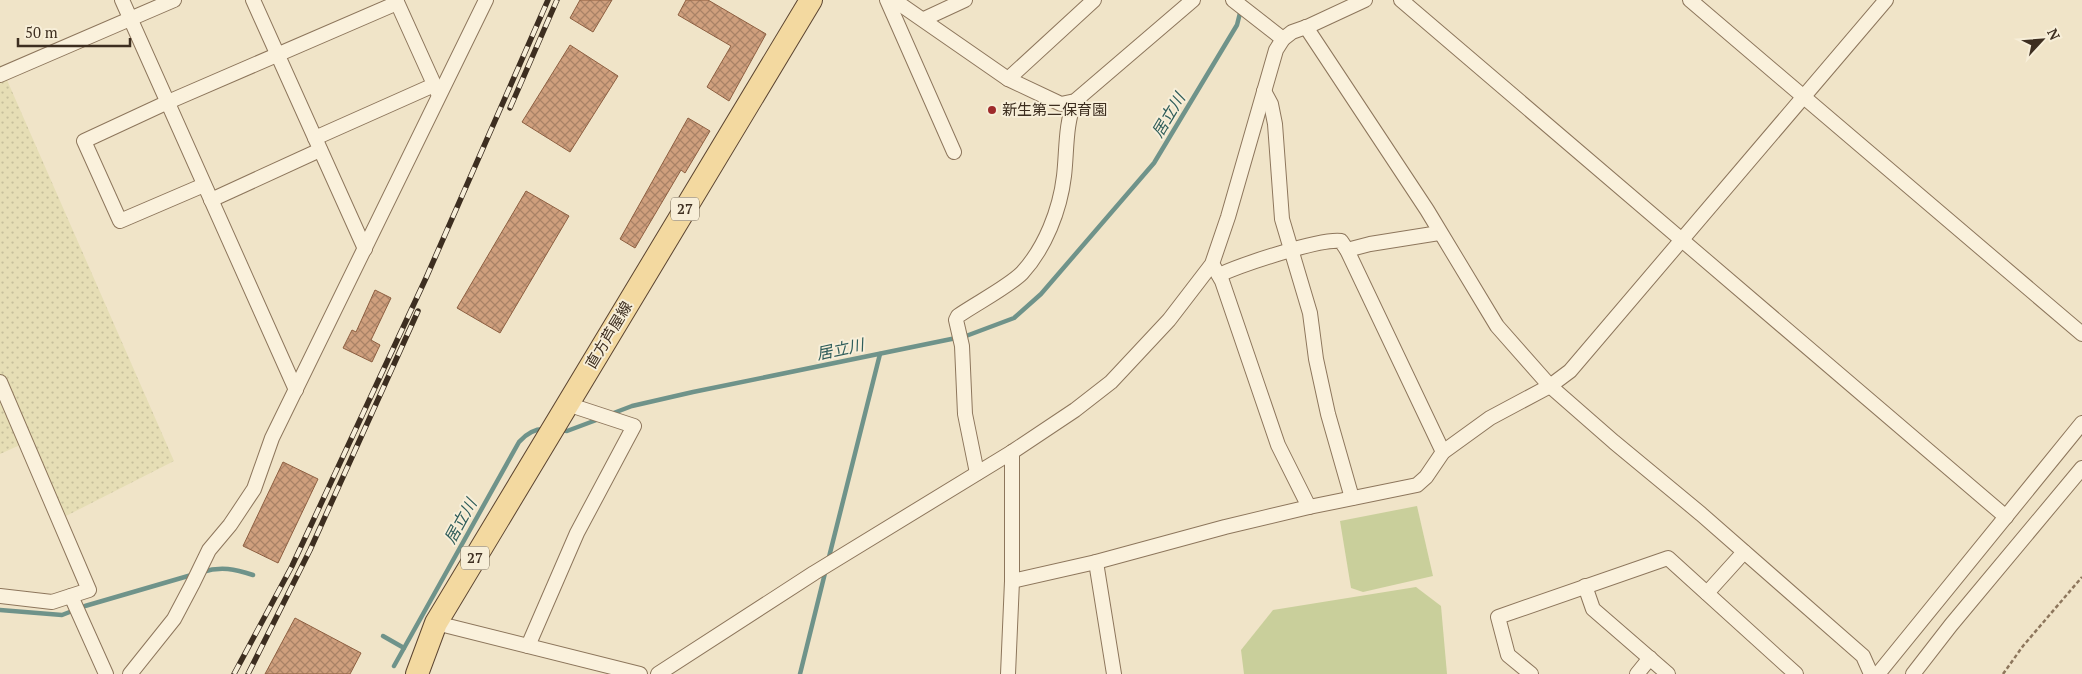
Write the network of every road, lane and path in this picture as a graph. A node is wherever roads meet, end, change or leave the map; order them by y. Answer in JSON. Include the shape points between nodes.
{"nodes":[{"id":1,"x":122,"y":0,"type":"edge"},
{"id":2,"x":174,"y":0,"type":"edge"},
{"id":3,"x":253,"y":0,"type":"edge"},
{"id":4,"x":486,"y":0,"type":"edge"},
{"id":5,"x":811,"y":0,"type":"edge"},
{"id":6,"x":886,"y":0,"type":"edge"},
{"id":7,"x":894,"y":0,"type":"edge"},
{"id":8,"x":965,"y":0,"type":"edge"},
{"id":9,"x":1094,"y":0,"type":"edge"},
{"id":10,"x":1193,"y":0,"type":"edge"},
{"id":11,"x":1233,"y":0,"type":"edge"},
{"id":12,"x":1365,"y":0,"type":"edge"},
{"id":13,"x":1401,"y":0,"type":"edge"},
{"id":14,"x":1690,"y":0,"type":"edge"},
{"id":15,"x":1886,"y":0,"type":"edge"},
{"id":16,"x":397,"y":1,"type":"edge"},
{"id":17,"x":130,"y":18,"type":"junction"},
{"id":18,"x":924,"y":19,"type":"junction"},
{"id":19,"x":1306,"y":27,"type":"junction"},
{"id":20,"x":1282,"y":39,"type":"junction"},
{"id":21,"x":278,"y":55,"type":"junction"},
{"id":22,"x":0,"y":75,"type":"edge"},
{"id":23,"x":1008,"y":79,"type":"junction"},
{"id":24,"x":437,"y":90,"type":"junction"},
{"id":25,"x":1264,"y":91,"type":"junction"},
{"id":26,"x":1803,"y":98,"type":"junction"},
{"id":27,"x":1075,"y":101,"type":"junction"},
{"id":28,"x":168,"y":102,"type":"junction"},
{"id":29,"x":318,"y":144,"type":"junction"},
{"id":30,"x":954,"y":152,"type":"dead end"},
{"id":31,"x":204,"y":185,"type":"junction"},
{"id":32,"x":211,"y":200,"type":"junction"},
{"id":33,"x":1440,"y":233,"type":"junction"},
{"id":34,"x":1681,"y":241,"type":"junction"},
{"id":35,"x":365,"y":249,"type":"junction"},
{"id":36,"x":1347,"y":250,"type":"junction"},
{"id":37,"x":1290,"y":251,"type":"junction"},
{"id":38,"x":1215,"y":270,"type":"junction"},
{"id":39,"x":2082,"y":334,"type":"edge"},
{"id":40,"x":0,"y":382,"type":"edge"},
{"id":41,"x":1550,"y":386,"type":"junction"},
{"id":42,"x":296,"y":390,"type":"junction"},
{"id":43,"x":569,"y":410,"type":"junction"},
{"id":44,"x":2082,"y":423,"type":"edge"},
{"id":45,"x":1012,"y":452,"type":"junction"},
{"id":46,"x":1443,"y":452,"type":"junction"},
{"id":47,"x":2082,"y":468,"type":"edge"},
{"id":48,"x":977,"y":473,"type":"junction"},
{"id":49,"x":1352,"y":498,"type":"junction"},
{"id":50,"x":1310,"y":507,"type":"junction"},
{"id":51,"x":2006,"y":517,"type":"junction"},
{"id":52,"x":1744,"y":552,"type":"junction"},
{"id":53,"x":1096,"y":562,"type":"junction"},
{"id":54,"x":2082,"y":577,"type":"edge"},
{"id":55,"x":1012,"y":581,"type":"junction"},
{"id":56,"x":1585,"y":586,"type":"junction"},
{"id":57,"x":1707,"y":593,"type":"junction"},
{"id":58,"x":0,"y":596,"type":"edge"},
{"id":59,"x":71,"y":596,"type":"junction"},
{"id":60,"x":436,"y":622,"type":"junction"},
{"id":61,"x":528,"y":646,"type":"junction"},
{"id":62,"x":1650,"y":658,"type":"junction"},
{"id":63,"x":106,"y":674,"type":"edge"},
{"id":64,"x":130,"y":674,"type":"edge"},
{"id":65,"x":417,"y":674,"type":"edge"},
{"id":66,"x":640,"y":674,"type":"edge"},
{"id":67,"x":658,"y":674,"type":"edge"},
{"id":68,"x":1008,"y":674,"type":"edge"},
{"id":69,"x":1114,"y":674,"type":"edge"},
{"id":70,"x":1531,"y":674,"type":"edge"},
{"id":71,"x":1637,"y":674,"type":"edge"},
{"id":72,"x":1668,"y":674,"type":"edge"},
{"id":73,"x":1796,"y":674,"type":"edge"},
{"id":74,"x":1871,"y":674,"type":"edge"},
{"id":75,"x":1878,"y":674,"type":"edge"},
{"id":76,"x":1913,"y":674,"type":"edge"},
{"id":77,"x":2003,"y":674,"type":"edge"}],
"edges":[{"from":1,"to":17,"type":"street"},
{"from":2,"to":17,"type":"street"},
{"from":3,"to":21,"type":"street"},
{"from":4,"to":24,"type":"street"},
{"from":5,"to":43,"type":"main road","name":"直方芦屋線","number":"27"},
{"from":6,"to":30,"type":"street"},
{"from":7,"to":18,"type":"street"},
{"from":8,"to":18,"type":"street"},
{"from":9,"to":23,"type":"street"},
{"from":10,"to":27,"type":"street"},
{"from":11,"to":20,"type":"street"},
{"from":12,"to":19,"type":"street"},
{"from":13,"to":34,"type":"street"},
{"from":14,"to":26,"type":"street"},
{"from":15,"to":26,"type":"street"},
{"from":16,"to":21,"type":"street"},
{"from":16,"to":24,"type":"street"},
{"from":17,"to":22,"type":"street"},
{"from":17,"to":28,"type":"street"},
{"from":18,"to":23,"type":"street"},
{"from":19,"to":20,"type":"street"},
{"from":19,"to":33,"type":"street"},
{"from":20,"to":25,"type":"street"},
{"from":21,"to":28,"type":"street"},
{"from":21,"to":29,"type":"street"},
{"from":23,"to":27,"type":"street","via":[[1061,104]]},
{"from":24,"to":29,"type":"street"},
{"from":24,"to":35,"type":"street"},
{"from":25,"to":37,"type":"street","via":[[1271,104],[1275,124],[1282,219]]},
{"from":25,"to":38,"type":"street"},
{"from":26,"to":34,"type":"street"},
{"from":26,"to":39,"type":"street"},
{"from":27,"to":48,"type":"street","via":[[1070,114],[1064,177],[1057,209],[1040,248],[1021,274],[956,320],[962,346],[965,414]]},
{"from":28,"to":31,"type":"street"},
{"from":28,"to":31,"type":"street","via":[[84,141],[120,221]]},
{"from":29,"to":32,"type":"street"},
{"from":29,"to":35,"type":"street"},
{"from":31,"to":32,"type":"street"},
{"from":32,"to":42,"type":"street"},
{"from":33,"to":36,"type":"street"},
{"from":33,"to":41,"type":"street","via":[[1497,326]]},
{"from":34,"to":41,"type":"street","via":[[1570,371]]},
{"from":34,"to":51,"type":"street"},
{"from":35,"to":42,"type":"street"},
{"from":36,"to":37,"type":"street","via":[[1341,241],[1334,240]]},
{"from":36,"to":46,"type":"street"},
{"from":37,"to":38,"type":"street","via":[[1234,268]]},
{"from":37,"to":49,"type":"street","via":[[1310,313],[1328,414]]},
{"from":38,"to":45,"type":"street","via":[[1112,382]]},
{"from":38,"to":50,"type":"street","via":[[1278,445]]},
{"from":40,"to":59,"type":"street","via":[[89,590]]},
{"from":41,"to":46,"type":"street","via":[[1490,418]]},
{"from":41,"to":52,"type":"street"},
{"from":42,"to":64,"type":"street","via":[[272,438],[254,489],[230,526],[209,550],[174,619]]},
{"from":43,"to":60,"type":"main road","name":"直方芦屋線","number":"27","via":[[542,447]]},
{"from":43,"to":61,"type":"street","via":[[634,426],[577,534]]},
{"from":44,"to":51,"type":"street"},
{"from":45,"to":48,"type":"street"},
{"from":45,"to":55,"type":"street"},
{"from":46,"to":49,"type":"street","via":[[1417,485]]},
{"from":47,"to":76,"type":"street"},
{"from":48,"to":67,"type":"street"},
{"from":49,"to":50,"type":"street"},
{"from":50,"to":53,"type":"street"},
{"from":51,"to":75,"type":"street"},
{"from":52,"to":57,"type":"street"},
{"from":52,"to":74,"type":"street","via":[[1862,656]]},
{"from":53,"to":55,"type":"street"},
{"from":53,"to":69,"type":"street"},
{"from":54,"to":77,"type":"path"},
{"from":55,"to":68,"type":"street"},
{"from":56,"to":57,"type":"street","via":[[1668,558]]},
{"from":56,"to":62,"type":"street","via":[[1592,609]]},
{"from":56,"to":70,"type":"street","via":[[1498,617],[1508,655]]},
{"from":57,"to":73,"type":"street"},
{"from":58,"to":59,"type":"street","via":[[52,602]]},
{"from":59,"to":63,"type":"street"},
{"from":60,"to":61,"type":"street"},
{"from":60,"to":65,"type":"main road","name":"直方芦屋線","number":"27"},
{"from":61,"to":66,"type":"street"},
{"from":62,"to":71,"type":"street"},
{"from":62,"to":72,"type":"street"}]}
